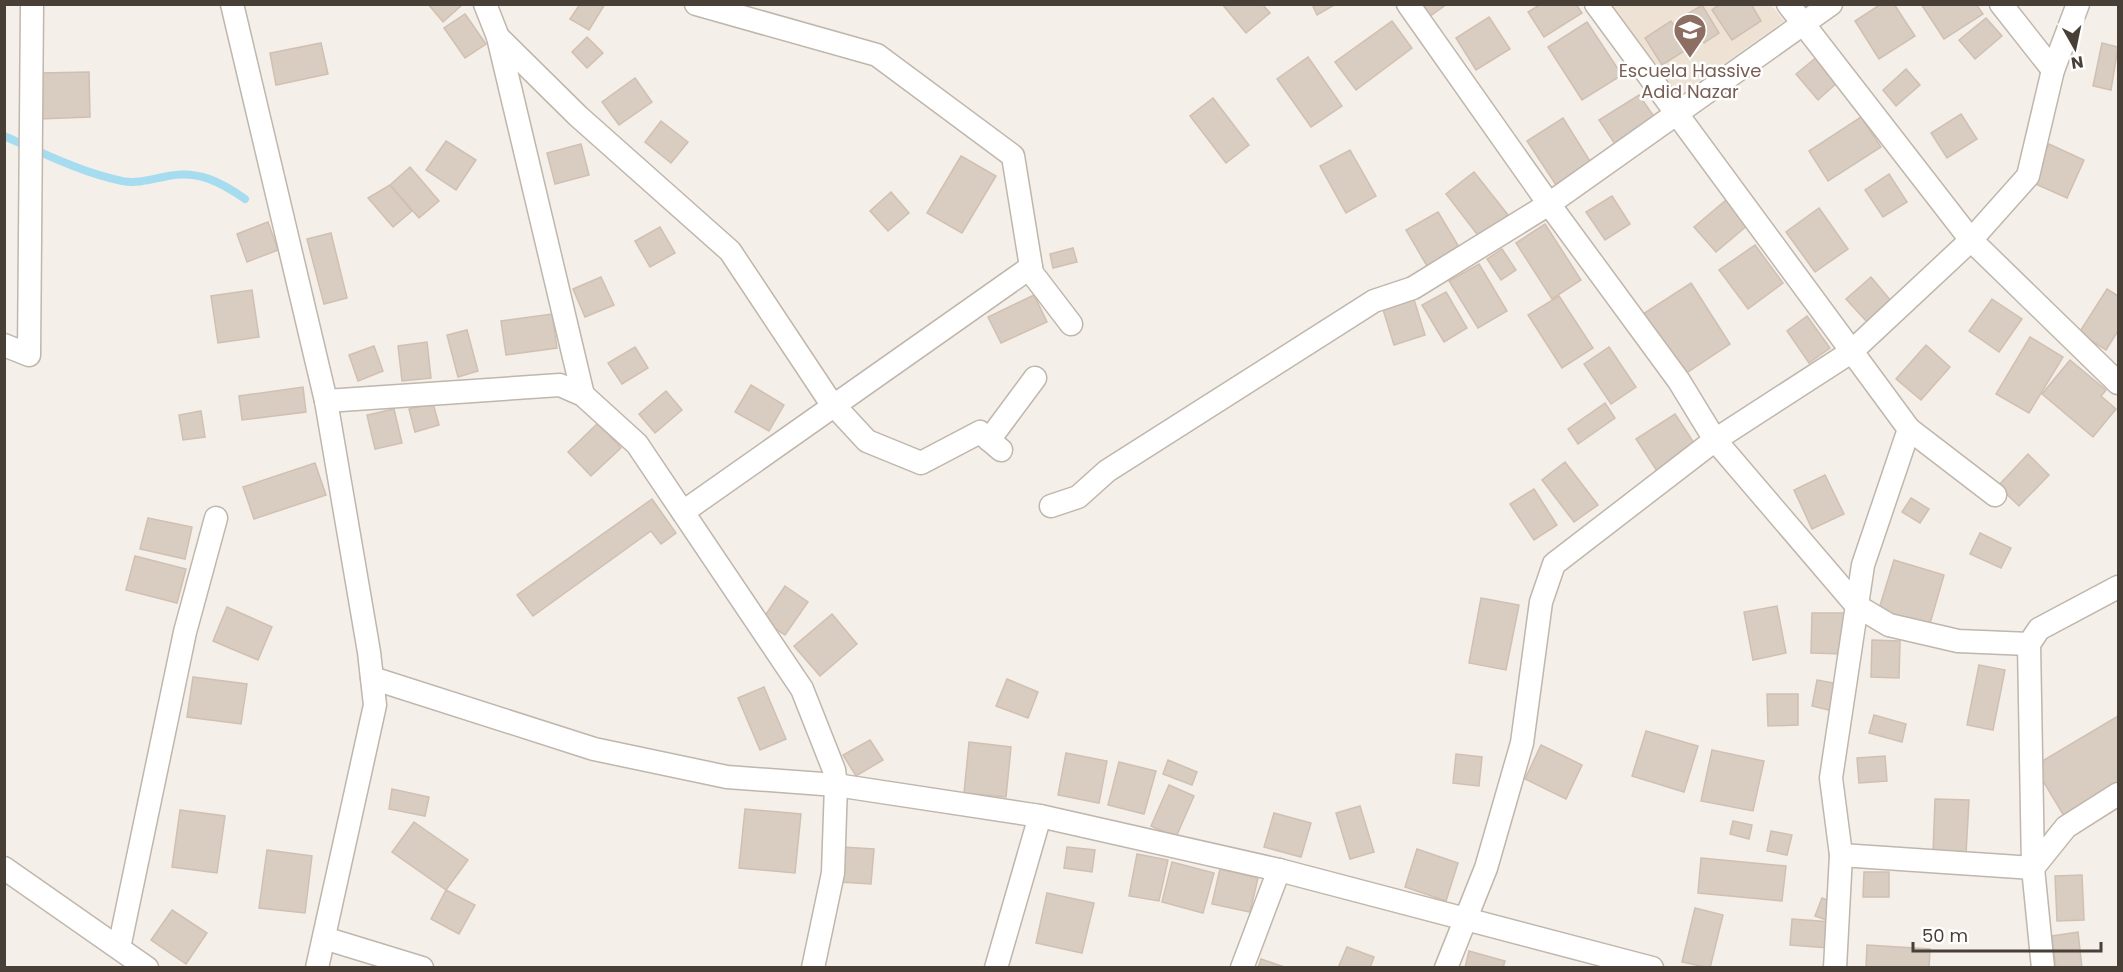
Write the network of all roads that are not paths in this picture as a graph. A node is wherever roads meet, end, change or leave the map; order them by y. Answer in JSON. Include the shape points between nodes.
{"nodes":[{"id":1,"x":32,"y":4,"type":"edge"},
{"id":2,"x":231,"y":4,"type":"edge"},
{"id":3,"x":485,"y":4,"type":"edge"},
{"id":4,"x":696,"y":4,"type":"edge"},
{"id":5,"x":1408,"y":4,"type":"edge"},
{"id":6,"x":1596,"y":4,"type":"edge"},
{"id":7,"x":1788,"y":4,"type":"edge"},
{"id":8,"x":1831,"y":4,"type":"edge"},
{"id":9,"x":2001,"y":4,"type":"edge"},
{"id":10,"x":2078,"y":4,"type":"edge"},
{"id":11,"x":1802,"y":24,"type":"junction"},
{"id":12,"x":498,"y":37,"type":"junction"},
{"id":13,"x":2053,"y":70,"type":"junction"},
{"id":14,"x":1675,"y":112,"type":"junction"},
{"id":15,"x":1549,"y":204,"type":"junction"},
{"id":16,"x":1971,"y":240,"type":"junction"},
{"id":17,"x":1031,"y":267,"type":"junction"},
{"id":18,"x":1071,"y":324,"type":"dead end"},
{"id":19,"x":4,"y":345,"type":"edge"},
{"id":20,"x":1851,"y":352,"type":"junction"},
{"id":21,"x":1035,"y":378,"type":"dead end"},
{"id":22,"x":2118,"y":383,"type":"edge"},
{"id":23,"x":583,"y":395,"type":"junction"},
{"id":24,"x":326,"y":400,"type":"junction"},
{"id":25,"x":834,"y":405,"type":"junction"},
{"id":26,"x":1909,"y":429,"type":"junction"},
{"id":27,"x":1715,"y":440,"type":"junction"},
{"id":28,"x":1995,"y":495,"type":"dead end"},
{"id":29,"x":1051,"y":506,"type":"dead end"},
{"id":30,"x":683,"y":512,"type":"junction"},
{"id":31,"x":216,"y":519,"type":"dead end"},
{"id":32,"x":2118,"y":587,"type":"edge"},
{"id":33,"x":1857,"y":606,"type":"junction"},
{"id":34,"x":2029,"y":644,"type":"junction"},
{"id":35,"x":372,"y":678,"type":"junction"},
{"id":36,"x":836,"y":785,"type":"junction"},
{"id":37,"x":2118,"y":794,"type":"edge"},
{"id":38,"x":1040,"y":816,"type":"junction"},
{"id":39,"x":1841,"y":855,"type":"junction"},
{"id":40,"x":4,"y":868,"type":"edge"},
{"id":41,"x":2033,"y":868,"type":"junction"},
{"id":42,"x":1279,"y":870,"type":"junction"},
{"id":43,"x":1464,"y":920,"type":"junction"},
{"id":44,"x":324,"y":938,"type":"junction"},
{"id":45,"x":120,"y":948,"type":"junction"},
{"id":46,"x":147,"y":968,"type":"edge"},
{"id":47,"x":317,"y":968,"type":"edge"},
{"id":48,"x":422,"y":968,"type":"edge"},
{"id":49,"x":813,"y":968,"type":"edge"},
{"id":50,"x":996,"y":968,"type":"edge"},
{"id":51,"x":1242,"y":968,"type":"edge"},
{"id":52,"x":1446,"y":968,"type":"edge"},
{"id":53,"x":1652,"y":968,"type":"edge"},
{"id":54,"x":1835,"y":968,"type":"edge"},
{"id":55,"x":2043,"y":968,"type":"edge"}],
"edges":[{"from":1,"to":19,"type":"street","via":[[29,356]]},
{"from":2,"to":24,"type":"street"},
{"from":3,"to":12,"type":"street"},
{"from":4,"to":17,"type":"street","via":[[877,55],[1014,156]]},
{"from":5,"to":15,"type":"street"},
{"from":6,"to":14,"type":"street"},
{"from":7,"to":11,"type":"street"},
{"from":8,"to":11,"type":"street"},
{"from":9,"to":13,"type":"street"},
{"from":10,"to":13,"type":"street"},
{"from":11,"to":14,"type":"street"},
{"from":11,"to":16,"type":"street"},
{"from":12,"to":23,"type":"street"},
{"from":12,"to":25,"type":"street","via":[[578,116],[730,251]]},
{"from":13,"to":16,"type":"street","via":[[2028,176]]},
{"from":14,"to":15,"type":"street"},
{"from":14,"to":20,"type":"street"},
{"from":15,"to":27,"type":"street","via":[[1679,381]]},
{"from":15,"to":29,"type":"street","via":[[1413,288],[1374,301],[1107,471],[1078,497]]},
{"from":16,"to":20,"type":"street"},
{"from":16,"to":22,"type":"street"},
{"from":17,"to":18,"type":"street"},
{"from":17,"to":25,"type":"street"},
{"from":20,"to":26,"type":"street"},
{"from":20,"to":27,"type":"street"},
{"from":21,"to":25,"type":"street","via":[[995,445],[980,432],[921,463],[867,441]]},
{"from":23,"to":24,"type":"street","via":[[560,385]]},
{"from":23,"to":30,"type":"street","via":[[637,444]]},
{"from":24,"to":35,"type":"street"},
{"from":25,"to":30,"type":"street"},
{"from":26,"to":28,"type":"street"},
{"from":26,"to":33,"type":"street","via":[[1863,565]]},
{"from":27,"to":33,"type":"street"},
{"from":27,"to":43,"type":"street","via":[[1554,564],[1541,602],[1522,743],[1486,867]]},
{"from":30,"to":36,"type":"street","via":[[802,689],[834,770]]},
{"from":31,"to":45,"type":"street","via":[[185,632]]},
{"from":32,"to":34,"type":"street","via":[[2039,629]]},
{"from":33,"to":34,"type":"street","via":[[1889,625],[1947,638]]},
{"from":33,"to":39,"type":"street","via":[[1831,778]]},
{"from":34,"to":41,"type":"street"},
{"from":35,"to":36,"type":"street","via":[[594,749],[727,777]]},
{"from":35,"to":44,"type":"street","via":[[375,705]]},
{"from":36,"to":38,"type":"street"},
{"from":36,"to":49,"type":"street","via":[[833,873]]},
{"from":37,"to":41,"type":"street","via":[[2066,827]]},
{"from":38,"to":42,"type":"street"},
{"from":38,"to":50,"type":"street"},
{"from":39,"to":41,"type":"street"},
{"from":39,"to":54,"type":"street"},
{"from":40,"to":45,"type":"street"},
{"from":41,"to":55,"type":"street"},
{"from":42,"to":43,"type":"street"},
{"from":42,"to":51,"type":"street"},
{"from":43,"to":52,"type":"street"},
{"from":43,"to":53,"type":"street"},
{"from":44,"to":47,"type":"street"},
{"from":44,"to":48,"type":"street"},
{"from":45,"to":46,"type":"street"}]}
